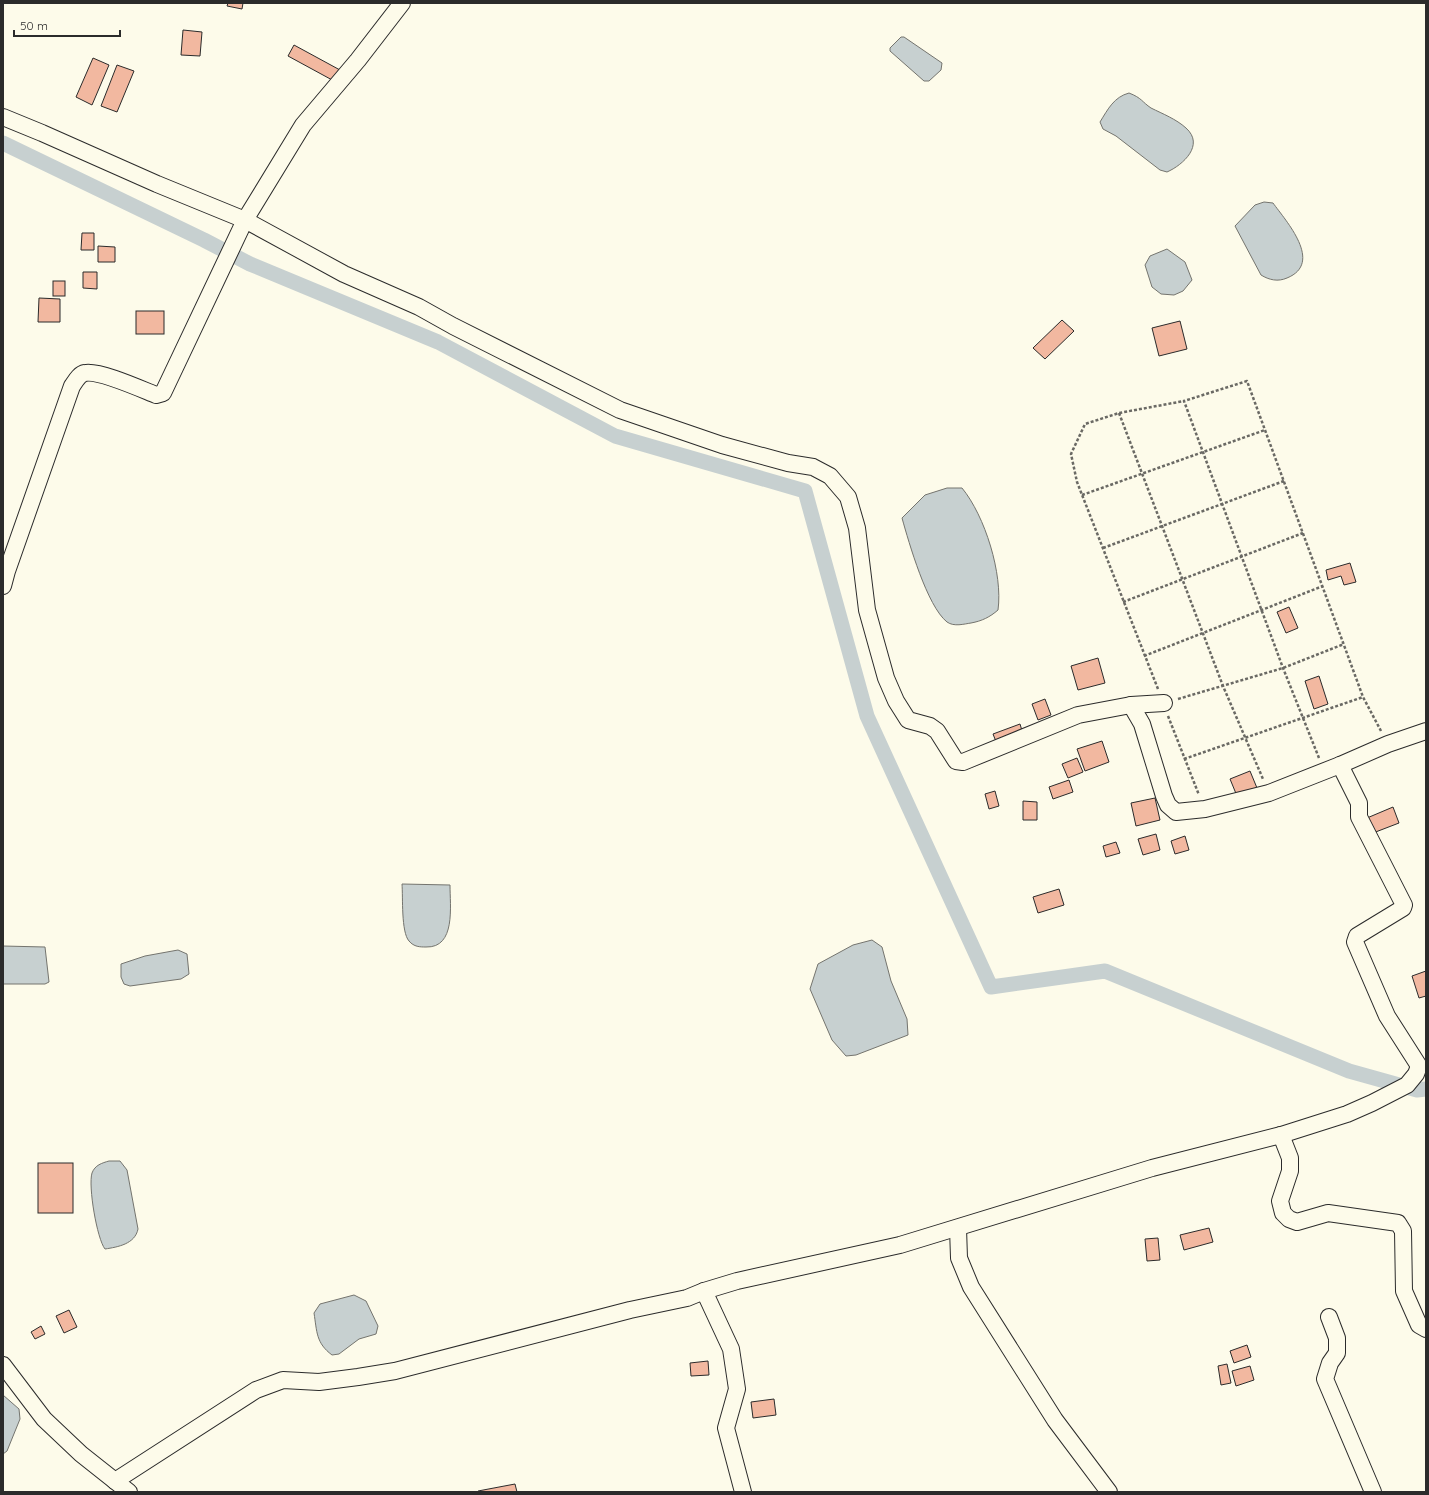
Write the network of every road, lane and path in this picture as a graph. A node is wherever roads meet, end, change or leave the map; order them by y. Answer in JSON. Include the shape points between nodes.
{"nodes":[{"id":1,"x":402,"y":3,"type":"edge"},
{"id":2,"x":3,"y":117,"type":"edge"},
{"id":3,"x":242,"y":226,"type":"junction"},
{"id":4,"x":1184,"y":401,"type":"junction"},
{"id":5,"x":1119,"y":413,"type":"junction"},
{"id":6,"x":1265,"y":430,"type":"junction"},
{"id":7,"x":1203,"y":452,"type":"junction"},
{"id":8,"x":1142,"y":473,"type":"junction"},
{"id":9,"x":1284,"y":481,"type":"junction"},
{"id":10,"x":1082,"y":495,"type":"junction"},
{"id":11,"x":1223,"y":505,"type":"junction"},
{"id":12,"x":1162,"y":525,"type":"junction"},
{"id":13,"x":1303,"y":533,"type":"junction"},
{"id":14,"x":1103,"y":548,"type":"junction"},
{"id":15,"x":1242,"y":558,"type":"junction"},
{"id":16,"x":1182,"y":579,"type":"junction"},
{"id":17,"x":3,"y":586,"type":"edge"},
{"id":18,"x":1323,"y":586,"type":"junction"},
{"id":19,"x":1124,"y":602,"type":"junction"},
{"id":20,"x":1262,"y":610,"type":"junction"},
{"id":21,"x":1203,"y":633,"type":"junction"},
{"id":22,"x":1344,"y":644,"type":"junction"},
{"id":23,"x":1144,"y":656,"type":"junction"},
{"id":24,"x":1283,"y":668,"type":"junction"},
{"id":25,"x":1223,"y":686,"type":"junction"},
{"id":26,"x":1363,"y":697,"type":"junction"},
{"id":27,"x":1164,"y":703,"type":"junction"},
{"id":28,"x":1131,"y":705,"type":"junction"},
{"id":29,"x":1303,"y":719,"type":"junction"},
{"id":30,"x":1426,"y":731,"type":"edge"},
{"id":31,"x":1247,"y":738,"type":"junction"},
{"id":32,"x":1388,"y":744,"type":"junction"},
{"id":33,"x":1184,"y":759,"type":"junction"},
{"id":34,"x":1340,"y":766,"type":"junction"},
{"id":35,"x":1324,"y":771,"type":"junction"},
{"id":36,"x":1269,"y":793,"type":"junction"},
{"id":37,"x":1205,"y":809,"type":"junction"},
{"id":38,"x":1281,"y":1135,"type":"junction"},
{"id":39,"x":958,"y":1228,"type":"junction"},
{"id":40,"x":704,"y":1291,"type":"junction"},
{"id":41,"x":1329,"y":1317,"type":"dead end"},
{"id":42,"x":1426,"y":1329,"type":"edge"},
{"id":43,"x":3,"y":1365,"type":"edge"},
{"id":44,"x":115,"y":1481,"type":"junction"},
{"id":45,"x":129,"y":1492,"type":"edge"},
{"id":46,"x":743,"y":1492,"type":"edge"},
{"id":47,"x":1109,"y":1492,"type":"edge"},
{"id":48,"x":1373,"y":1492,"type":"edge"}],
"edges":[{"from":1,"to":3,"type":"street","via":[[303,125]]},
{"from":2,"to":3,"type":"street"},
{"from":3,"to":17,"type":"street","via":[[163,393],[156,395],[98,374],[84,373],[72,386]]},
{"from":3,"to":28,"type":"street","via":[[419,307],[620,410],[722,445],[788,463],[813,466],[830,476],[848,497],[858,535],[867,610],[886,678],[896,701],[908,720],[930,726],[937,731],[956,761],[963,762],[1078,715]]},
{"from":4,"to":5,"type":"path"},
{"from":4,"to":6,"type":"path","via":[[1247,381]]},
{"from":4,"to":7,"type":"path"},
{"from":5,"to":8,"type":"path"},
{"from":5,"to":10,"type":"path","via":[[1085,424],[1071,454]]},
{"from":6,"to":7,"type":"path"},
{"from":6,"to":9,"type":"path"},
{"from":7,"to":8,"type":"path"},
{"from":7,"to":11,"type":"path"},
{"from":8,"to":10,"type":"path"},
{"from":8,"to":12,"type":"path"},
{"from":9,"to":11,"type":"path"},
{"from":9,"to":13,"type":"path"},
{"from":10,"to":14,"type":"path"},
{"from":11,"to":12,"type":"path"},
{"from":11,"to":15,"type":"path"},
{"from":12,"to":14,"type":"path"},
{"from":12,"to":16,"type":"path"},
{"from":13,"to":15,"type":"path"},
{"from":13,"to":18,"type":"path"},
{"from":14,"to":19,"type":"path"},
{"from":15,"to":16,"type":"path"},
{"from":15,"to":20,"type":"path"},
{"from":16,"to":19,"type":"path"},
{"from":16,"to":21,"type":"path"},
{"from":18,"to":20,"type":"path"},
{"from":18,"to":22,"type":"path"},
{"from":19,"to":23,"type":"path"},
{"from":20,"to":21,"type":"path"},
{"from":20,"to":24,"type":"path"},
{"from":21,"to":23,"type":"path"},
{"from":21,"to":25,"type":"path"},
{"from":22,"to":24,"type":"path"},
{"from":22,"to":26,"type":"path"},
{"from":23,"to":27,"type":"path"},
{"from":24,"to":25,"type":"path"},
{"from":24,"to":29,"type":"path"},
{"from":25,"to":27,"type":"path"},
{"from":25,"to":31,"type":"path"},
{"from":26,"to":29,"type":"path"},
{"from":26,"to":32,"type":"path"},
{"from":27,"to":28,"type":"street"},
{"from":27,"to":33,"type":"path"},
{"from":28,"to":37,"type":"street","via":[[1142,724],[1168,805],[1176,812]]},
{"from":29,"to":31,"type":"path"},
{"from":29,"to":35,"type":"path"},
{"from":30,"to":32,"type":"street"},
{"from":31,"to":33,"type":"path"},
{"from":31,"to":36,"type":"path"},
{"from":32,"to":34,"type":"street"},
{"from":33,"to":37,"type":"path"},
{"from":34,"to":35,"type":"street"},
{"from":34,"to":38,"type":"street","via":[[1359,803],[1359,817],[1404,905],[1358,936],[1355,942],[1387,1016],[1419,1066],[1407,1085],[1372,1103],[1347,1114]]},
{"from":35,"to":36,"type":"street"},
{"from":36,"to":37,"type":"street"},
{"from":38,"to":39,"type":"street","via":[[1152,1168]]},
{"from":38,"to":42,"type":"street","via":[[1290,1158],[1290,1172],[1281,1196],[1283,1213],[1296,1222],[1328,1213],[1398,1223],[1403,1231],[1404,1291],[1419,1326]]},
{"from":39,"to":40,"type":"street","via":[[900,1245],[737,1281]]},
{"from":39,"to":47,"type":"street","via":[[959,1258],[971,1287],[1055,1420]]},
{"from":40,"to":44,"type":"street","via":[[687,1298],[630,1310],[395,1371],[319,1382],[283,1380],[256,1390]]},
{"from":40,"to":46,"type":"street","via":[[731,1349],[737,1389],[726,1428]]},
{"from":41,"to":48,"type":"street","via":[[1337,1338],[1337,1353],[1324,1379]]},
{"from":43,"to":44,"type":"street","via":[[44,1418],[81,1454]]},
{"from":44,"to":45,"type":"street"}]}
